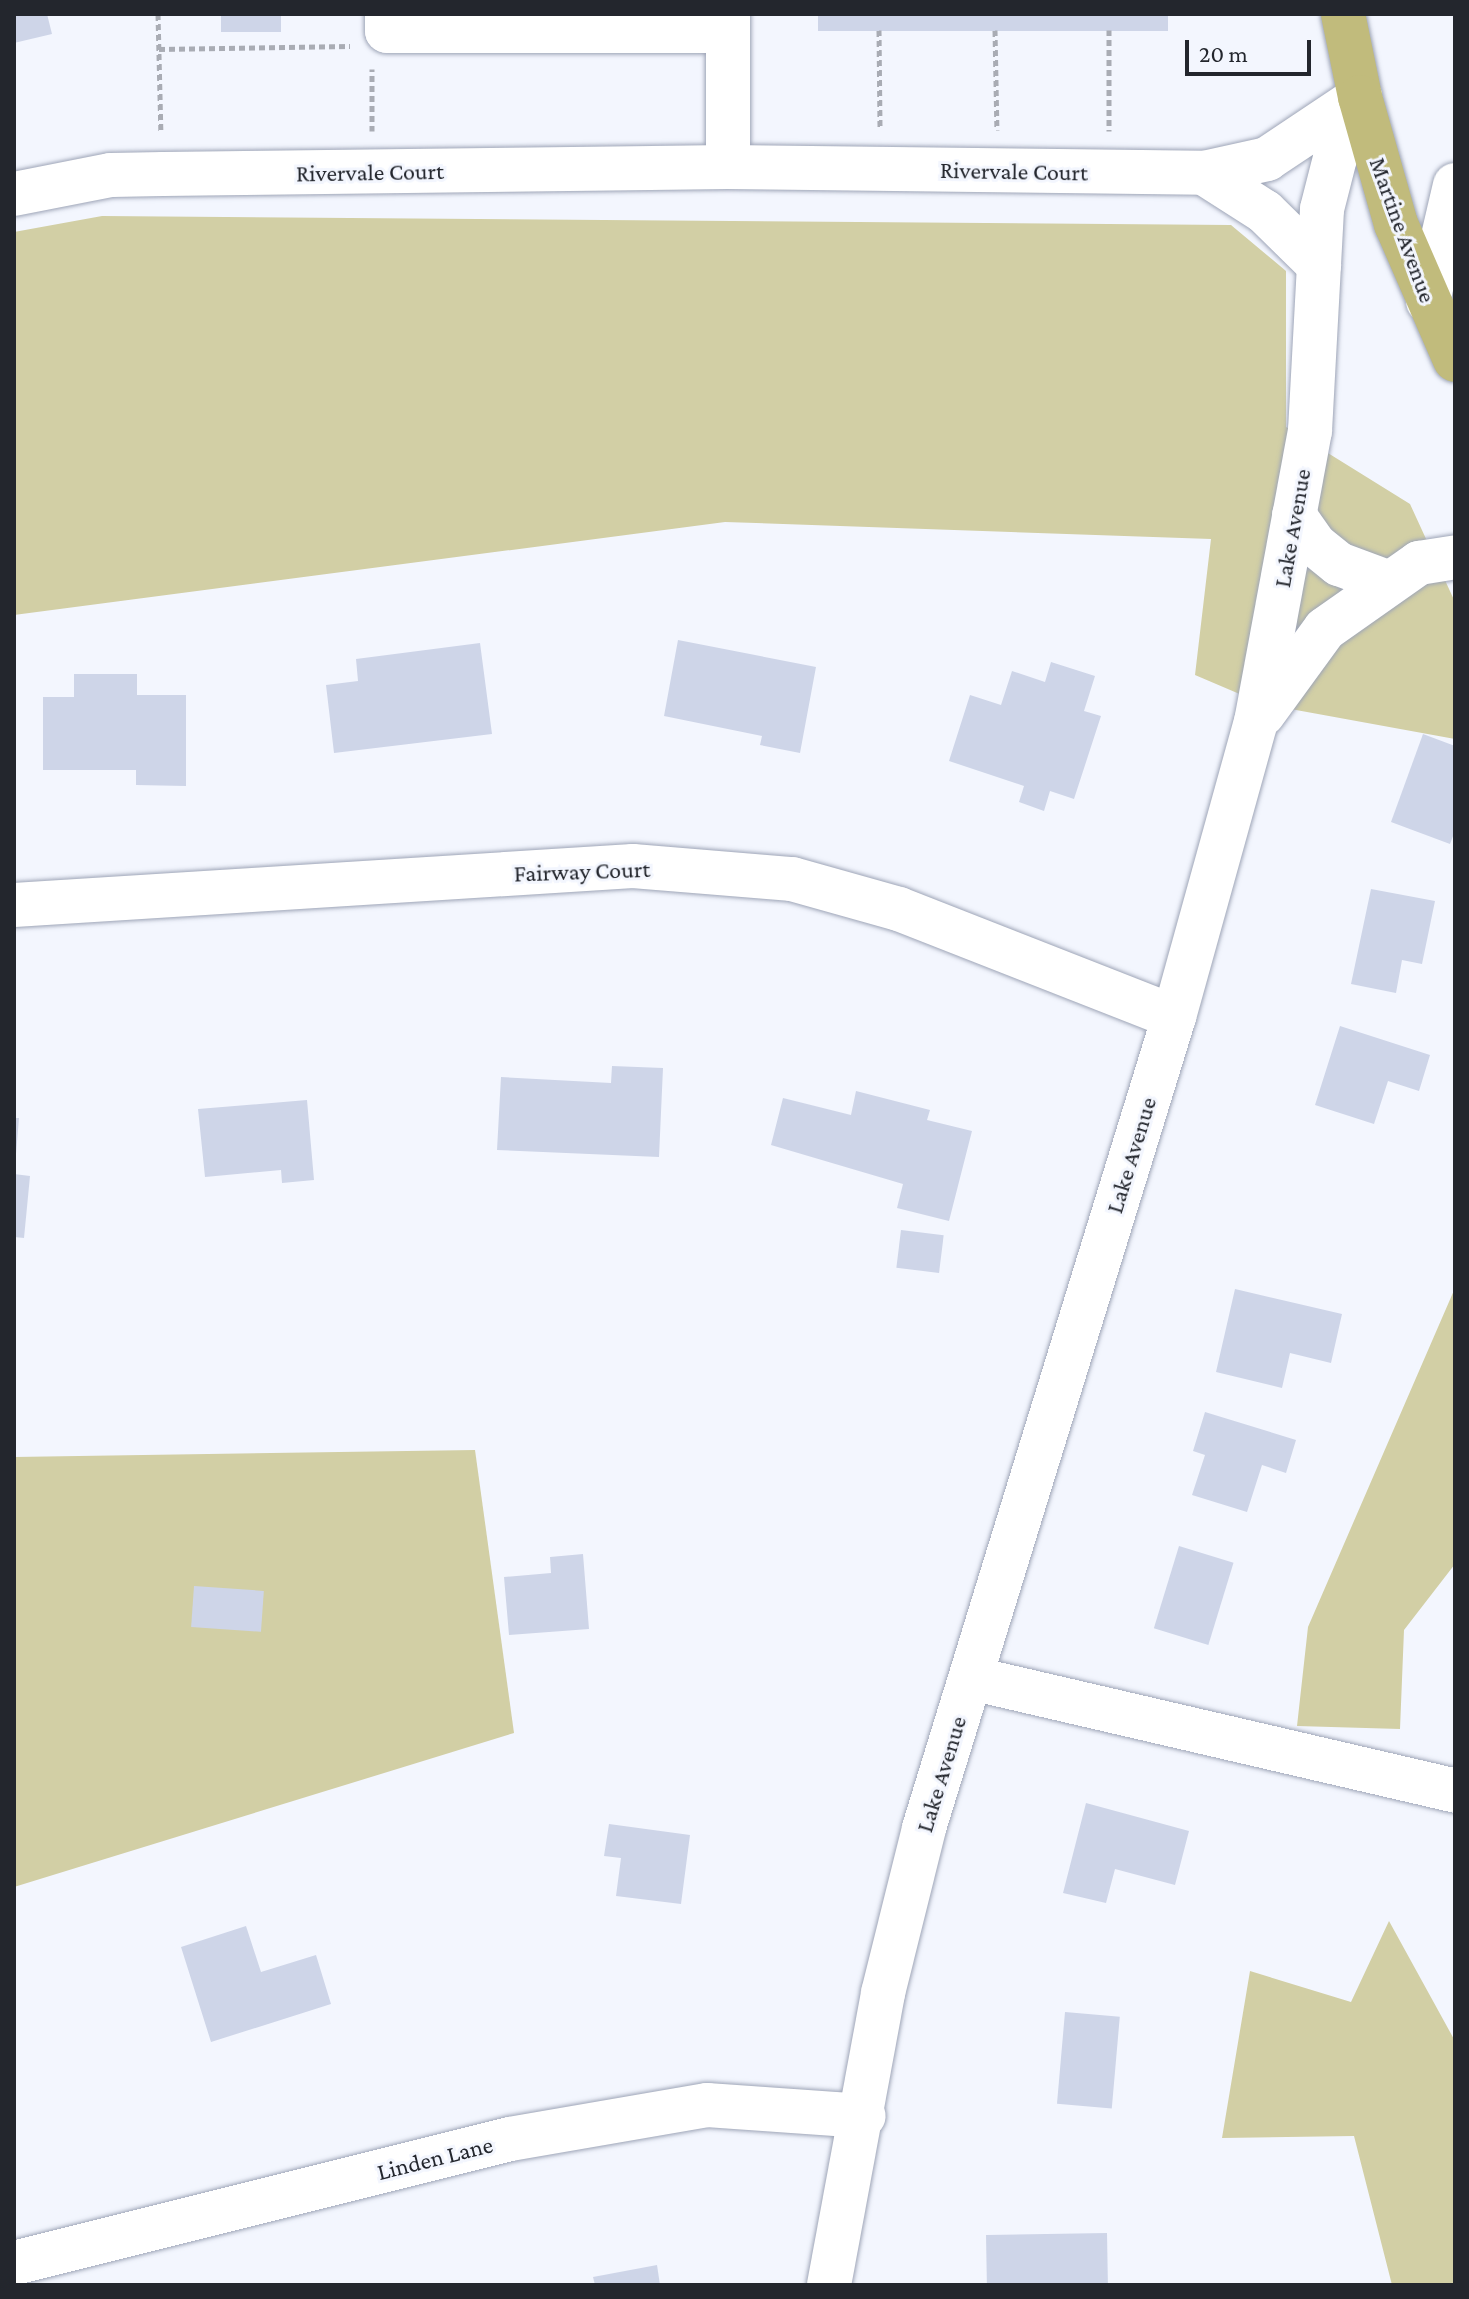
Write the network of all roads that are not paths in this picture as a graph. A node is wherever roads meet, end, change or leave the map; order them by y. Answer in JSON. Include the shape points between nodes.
{"nodes":[{"id":1,"x":1343,"y":14,"type":"edge"},
{"id":2,"x":728,"y":22,"type":"edge"},
{"id":3,"x":383,"y":30,"type":"edge"},
{"id":4,"x":1360,"y":97,"type":"junction"},
{"id":5,"x":728,"y":167,"type":"junction"},
{"id":6,"x":1204,"y":173,"type":"junction"},
{"id":7,"x":1455,"y":185,"type":"edge"},
{"id":8,"x":14,"y":194,"type":"edge"},
{"id":9,"x":1319,"y":265,"type":"junction"},
{"id":10,"x":1428,"y":301,"type":"junction"},
{"id":11,"x":1455,"y":360,"type":"edge"},
{"id":12,"x":1294,"y":515,"type":"junction"},
{"id":13,"x":1455,"y":557,"type":"edge"},
{"id":14,"x":1387,"y":582,"type":"junction"},
{"id":15,"x":1256,"y":722,"type":"junction"},
{"id":16,"x":14,"y":905,"type":"edge"},
{"id":17,"x":1174,"y":1017,"type":"junction"},
{"id":18,"x":971,"y":1678,"type":"junction"},
{"id":19,"x":1455,"y":1791,"type":"edge"},
{"id":20,"x":864,"y":2116,"type":"junction"},
{"id":21,"x":14,"y":2263,"type":"edge"},
{"id":22,"x":829,"y":2285,"type":"edge"}],
"edges":[{"from":1,"to":4,"type":"main road"},
{"from":2,"to":3,"type":"street"},
{"from":2,"to":5,"type":"street"},
{"from":4,"to":6,"type":"street","name":"Rivervale Court","via":[[1267,159]]},
{"from":4,"to":9,"type":"street","name":"Lake Avenue","via":[[1335,158],[1322,209]]},
{"from":4,"to":10,"type":"main road","name":"Martine Avenue","via":[[1396,224]]},
{"from":5,"to":6,"type":"street","name":"Rivervale Court"},
{"from":5,"to":8,"type":"street","name":"Rivervale Court","via":[[111,175]]},
{"from":6,"to":9,"type":"street","via":[[1265,212]]},
{"from":7,"to":10,"type":"street"},
{"from":9,"to":12,"type":"street","name":"Lake Avenue","via":[[1310,431]]},
{"from":10,"to":11,"type":"main road","name":"Martine Avenue"},
{"from":12,"to":14,"type":"street","via":[[1314,544],[1339,564]]},
{"from":12,"to":15,"type":"street","name":"Lake Avenue"},
{"from":13,"to":14,"type":"street","via":[[1419,563]]},
{"from":14,"to":15,"type":"street","via":[[1325,629]]},
{"from":15,"to":17,"type":"street","name":"Lake Avenue"},
{"from":16,"to":17,"type":"street","name":"Fairway Court","via":[[633,866],[792,879],[899,909]]},
{"from":17,"to":18,"type":"street","name":"Lake Avenue"},
{"from":18,"to":19,"type":"street"},
{"from":18,"to":20,"type":"street","name":"Lake Avenue","via":[[924,1828],[883,1993]]},
{"from":20,"to":21,"type":"street","name":"Linden Lane","via":[[707,2105],[510,2139]]},
{"from":20,"to":22,"type":"street","name":"Lake Avenue"}]}
